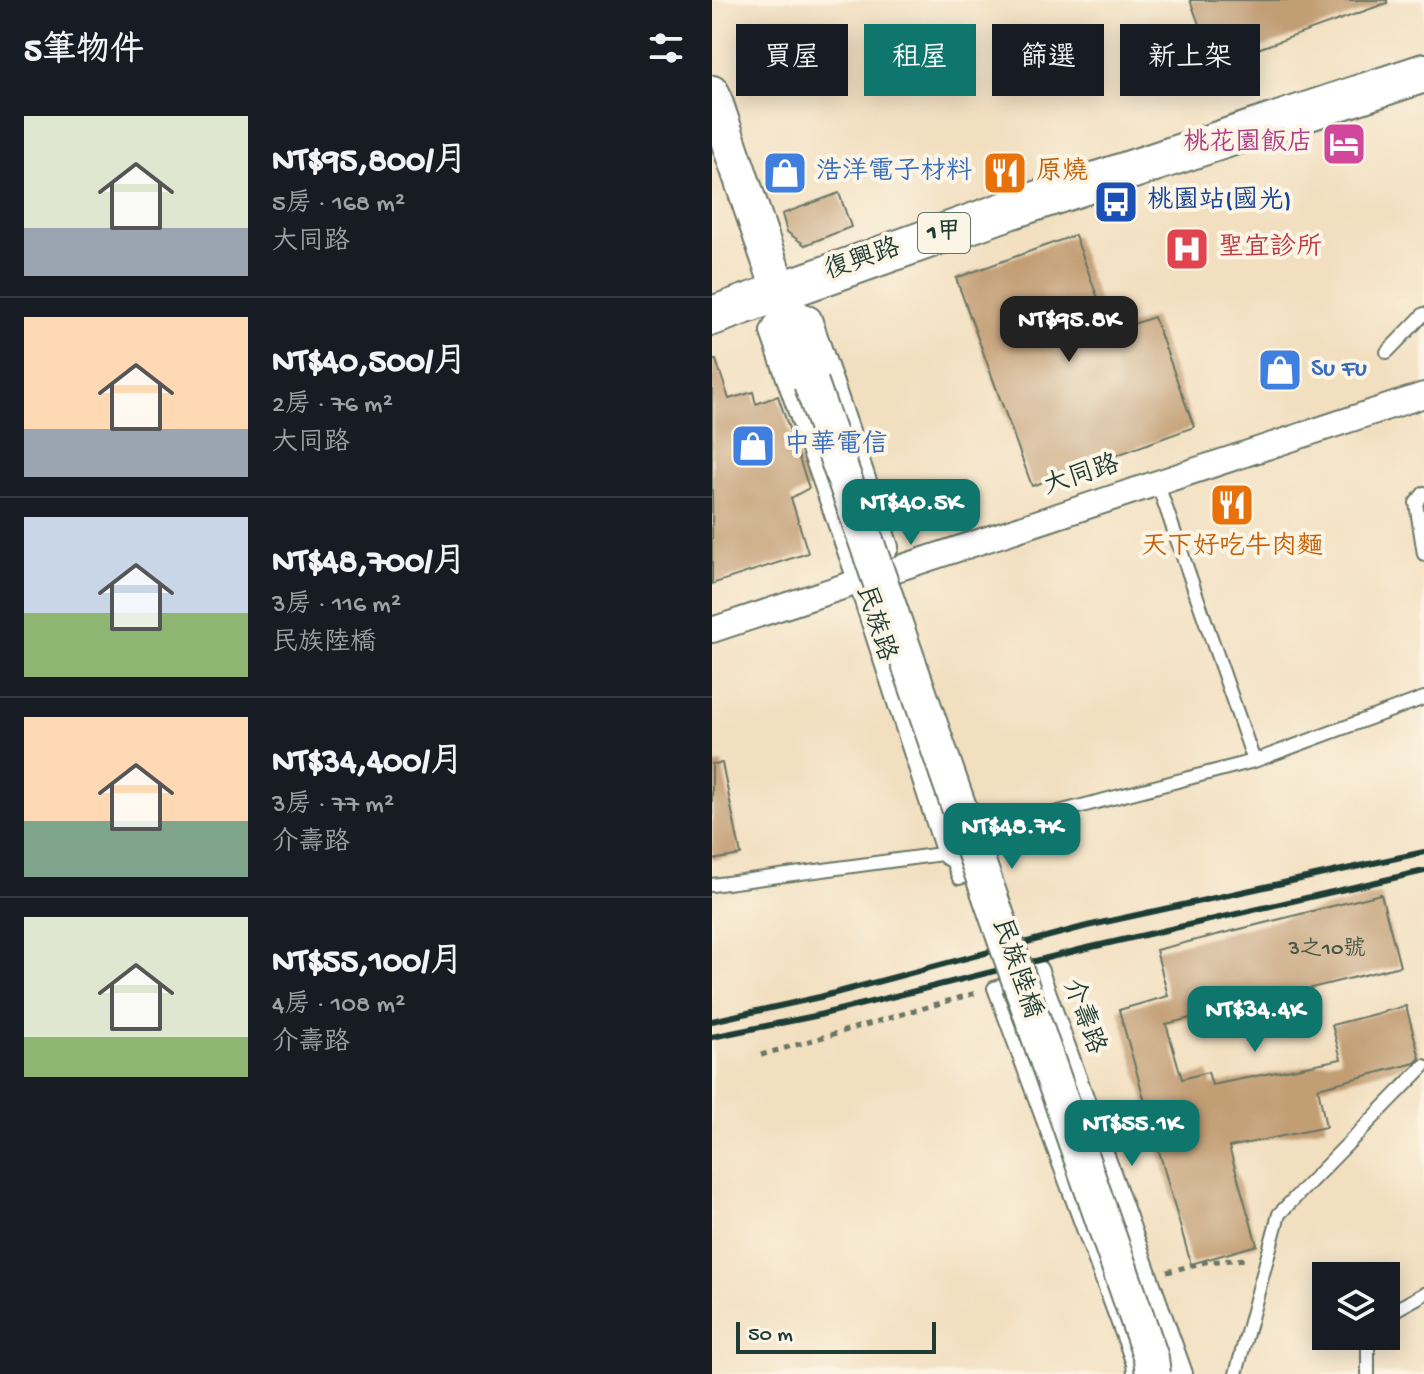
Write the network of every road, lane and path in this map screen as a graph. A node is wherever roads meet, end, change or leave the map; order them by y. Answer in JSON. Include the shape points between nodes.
{"nodes":[{"id":1,"x":1424,"y":73,"type":"edge"},
{"id":2,"x":712,"y":93,"type":"edge"},
{"id":3,"x":783,"y":298,"type":"junction"},
{"id":4,"x":1424,"y":314,"type":"edge"},
{"id":5,"x":712,"y":316,"type":"edge"},
{"id":6,"x":1387,"y":352,"type":"dead end"},
{"id":7,"x":811,"y":383,"type":"joint"},
{"id":8,"x":1424,"y":395,"type":"edge"},
{"id":9,"x":1157,"y":482,"type":"junction"},
{"id":10,"x":1424,"y":493,"type":"edge"},
{"id":11,"x":1424,"y":554,"type":"edge"},
{"id":12,"x":893,"y":568,"type":"junction"},
{"id":13,"x":860,"y":579,"type":"junction"},
{"id":14,"x":712,"y":630,"type":"edge"},
{"id":15,"x":1424,"y":698,"type":"edge"},
{"id":16,"x":1254,"y":761,"type":"junction"},
{"id":17,"x":982,"y":832,"type":"junction"},
{"id":18,"x":949,"y":853,"type":"junction"},
{"id":19,"x":712,"y":885,"type":"edge"},
{"id":20,"x":1036,"y":972,"type":"joint"},
{"id":21,"x":994,"y":988,"type":"junction"},
{"id":22,"x":761,"y":1055,"type":"dead end"},
{"id":23,"x":1424,"y":1066,"type":"edge"},
{"id":24,"x":1267,"y":1258,"type":"junction"},
{"id":25,"x":1101,"y":1276,"type":"junction"},
{"id":26,"x":1146,"y":1277,"type":"junction"},
{"id":27,"x":1424,"y":1294,"type":"edge"},
{"id":28,"x":1400,"y":1307,"type":"edge"},
{"id":29,"x":1368,"y":1350,"type":"edge"},
{"id":30,"x":1134,"y":1374,"type":"edge"},
{"id":31,"x":1153,"y":1374,"type":"edge"},
{"id":32,"x":1180,"y":1374,"type":"edge"},
{"id":33,"x":1236,"y":1374,"type":"edge"},
{"id":34,"x":1368,"y":1374,"type":"edge"}],
"edges":[{"from":1,"to":3,"type":"main road","name":"復興路","number":"1甲","via":[[1009,210]]},
{"from":2,"to":3,"type":"street","name":"民族路"},
{"from":3,"to":5,"type":"main road","name":"復興路","number":"1甲"},
{"from":3,"to":7,"type":"street","name":"民族路"},
{"from":3,"to":12,"type":"street","name":"民族路","via":[[809,319]]},
{"from":3,"to":13,"type":"street","name":"民族路","via":[[773,332]]},
{"from":4,"to":6,"type":"lane"},
{"from":7,"to":31,"type":"street","name":"民族陸橋","bridge":true},
{"from":8,"to":9,"type":"street","name":"大同路"},
{"from":9,"to":12,"type":"street","name":"大同路"},
{"from":9,"to":16,"type":"lane"},
{"from":10,"to":11,"type":"lane","via":[[1416,503]]},
{"from":12,"to":13,"type":"street","name":"大同路"},
{"from":12,"to":17,"type":"street","name":"民族路"},
{"from":13,"to":14,"type":"street","name":"大同路"},
{"from":13,"to":18,"type":"street","name":"民族路"},
{"from":15,"to":16,"type":"lane"},
{"from":16,"to":17,"type":"lane"},
{"from":17,"to":18,"type":"lane","via":[[994,861],[959,878]]},
{"from":18,"to":19,"type":"lane"},
{"from":20,"to":21,"type":"lane","name":"介壽路"},
{"from":20,"to":26,"type":"street","name":"介壽路"},
{"from":21,"to":22,"type":"path"},
{"from":21,"to":25,"type":"lane"},
{"from":23,"to":24,"type":"lane","via":[[1279,1214]]},
{"from":24,"to":26,"type":"path","via":[[1205,1262]]},
{"from":24,"to":33,"type":"lane"},
{"from":25,"to":26,"type":"lane"},
{"from":25,"to":30,"type":"lane"},
{"from":26,"to":32,"type":"street","name":"介壽路"},
{"from":27,"to":28,"type":"lane"},
{"from":29,"to":34,"type":"lane"}]}
